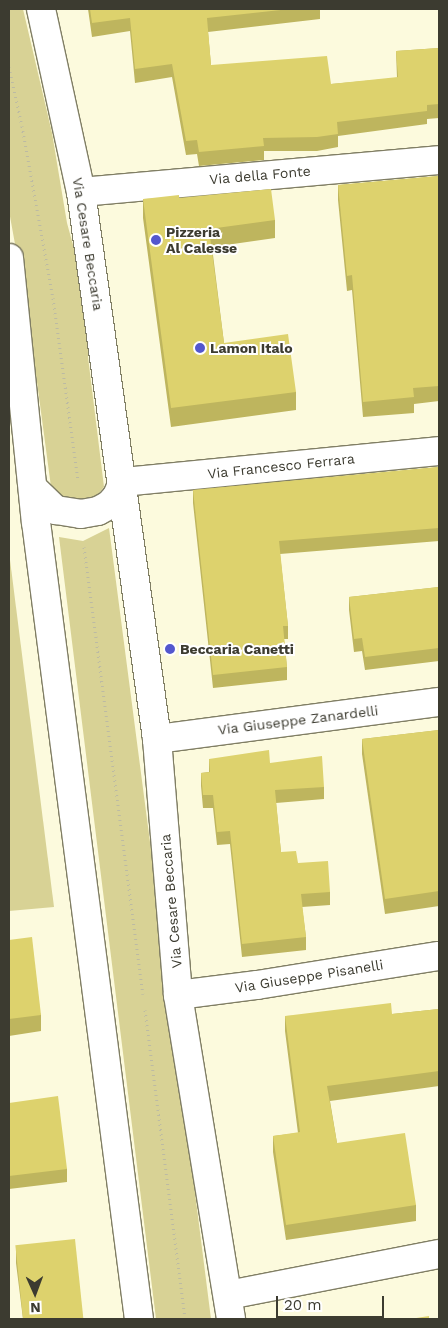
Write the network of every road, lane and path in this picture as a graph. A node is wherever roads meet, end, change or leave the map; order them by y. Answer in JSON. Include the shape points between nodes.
{"nodes":[{"id":1,"x":41,"y":9,"type":"edge"},
{"id":2,"x":9,"y":67,"type":"edge"},
{"id":3,"x":439,"y":160,"type":"edge"},
{"id":4,"x":81,"y":192,"type":"junction"},
{"id":5,"x":9,"y":264,"type":"edge"},
{"id":6,"x":439,"y":451,"type":"edge"},
{"id":7,"x":123,"y":482,"type":"junction"},
{"id":8,"x":33,"y":488,"type":"junction"},
{"id":9,"x":81,"y":514,"type":"junction"},
{"id":10,"x":439,"y":702,"type":"edge"},
{"id":11,"x":157,"y":739,"type":"junction"},
{"id":12,"x":439,"y":956,"type":"edge"},
{"id":13,"x":178,"y":995,"type":"junction"},
{"id":14,"x":439,"y":1254,"type":"edge"},
{"id":15,"x":229,"y":1307,"type":"edge"},
{"id":16,"x":139,"y":1319,"type":"edge"},
{"id":17,"x":185,"y":1319,"type":"edge"}],
"edges":[{"from":1,"to":4,"type":"street","name":"Via Cesare Beccaria"},
{"from":2,"to":9,"type":"path","via":[[53,298]]},
{"from":3,"to":4,"type":"street","name":"Via della Fonte"},
{"from":4,"to":7,"type":"street","name":"Via Cesare Beccaria"},
{"from":5,"to":8,"type":"street"},
{"from":6,"to":7,"type":"street","name":"Via Francesco Ferrara"},
{"from":7,"to":9,"type":"street","via":[[109,505]]},
{"from":7,"to":11,"type":"street","name":"Via Cesare Beccaria"},
{"from":8,"to":9,"type":"street","via":[[56,510]]},
{"from":8,"to":16,"type":"street"},
{"from":9,"to":17,"type":"path"},
{"from":10,"to":11,"type":"street","name":"Via Giuseppe Zanardelli"},
{"from":11,"to":13,"type":"street","name":"Via Cesare Beccaria"},
{"from":12,"to":13,"type":"street","name":"Via Giuseppe Pisanelli","via":[[257,986]]},
{"from":13,"to":15,"type":"street","name":"Via Cesare Beccaria"},
{"from":14,"to":15,"type":"street"}]}
